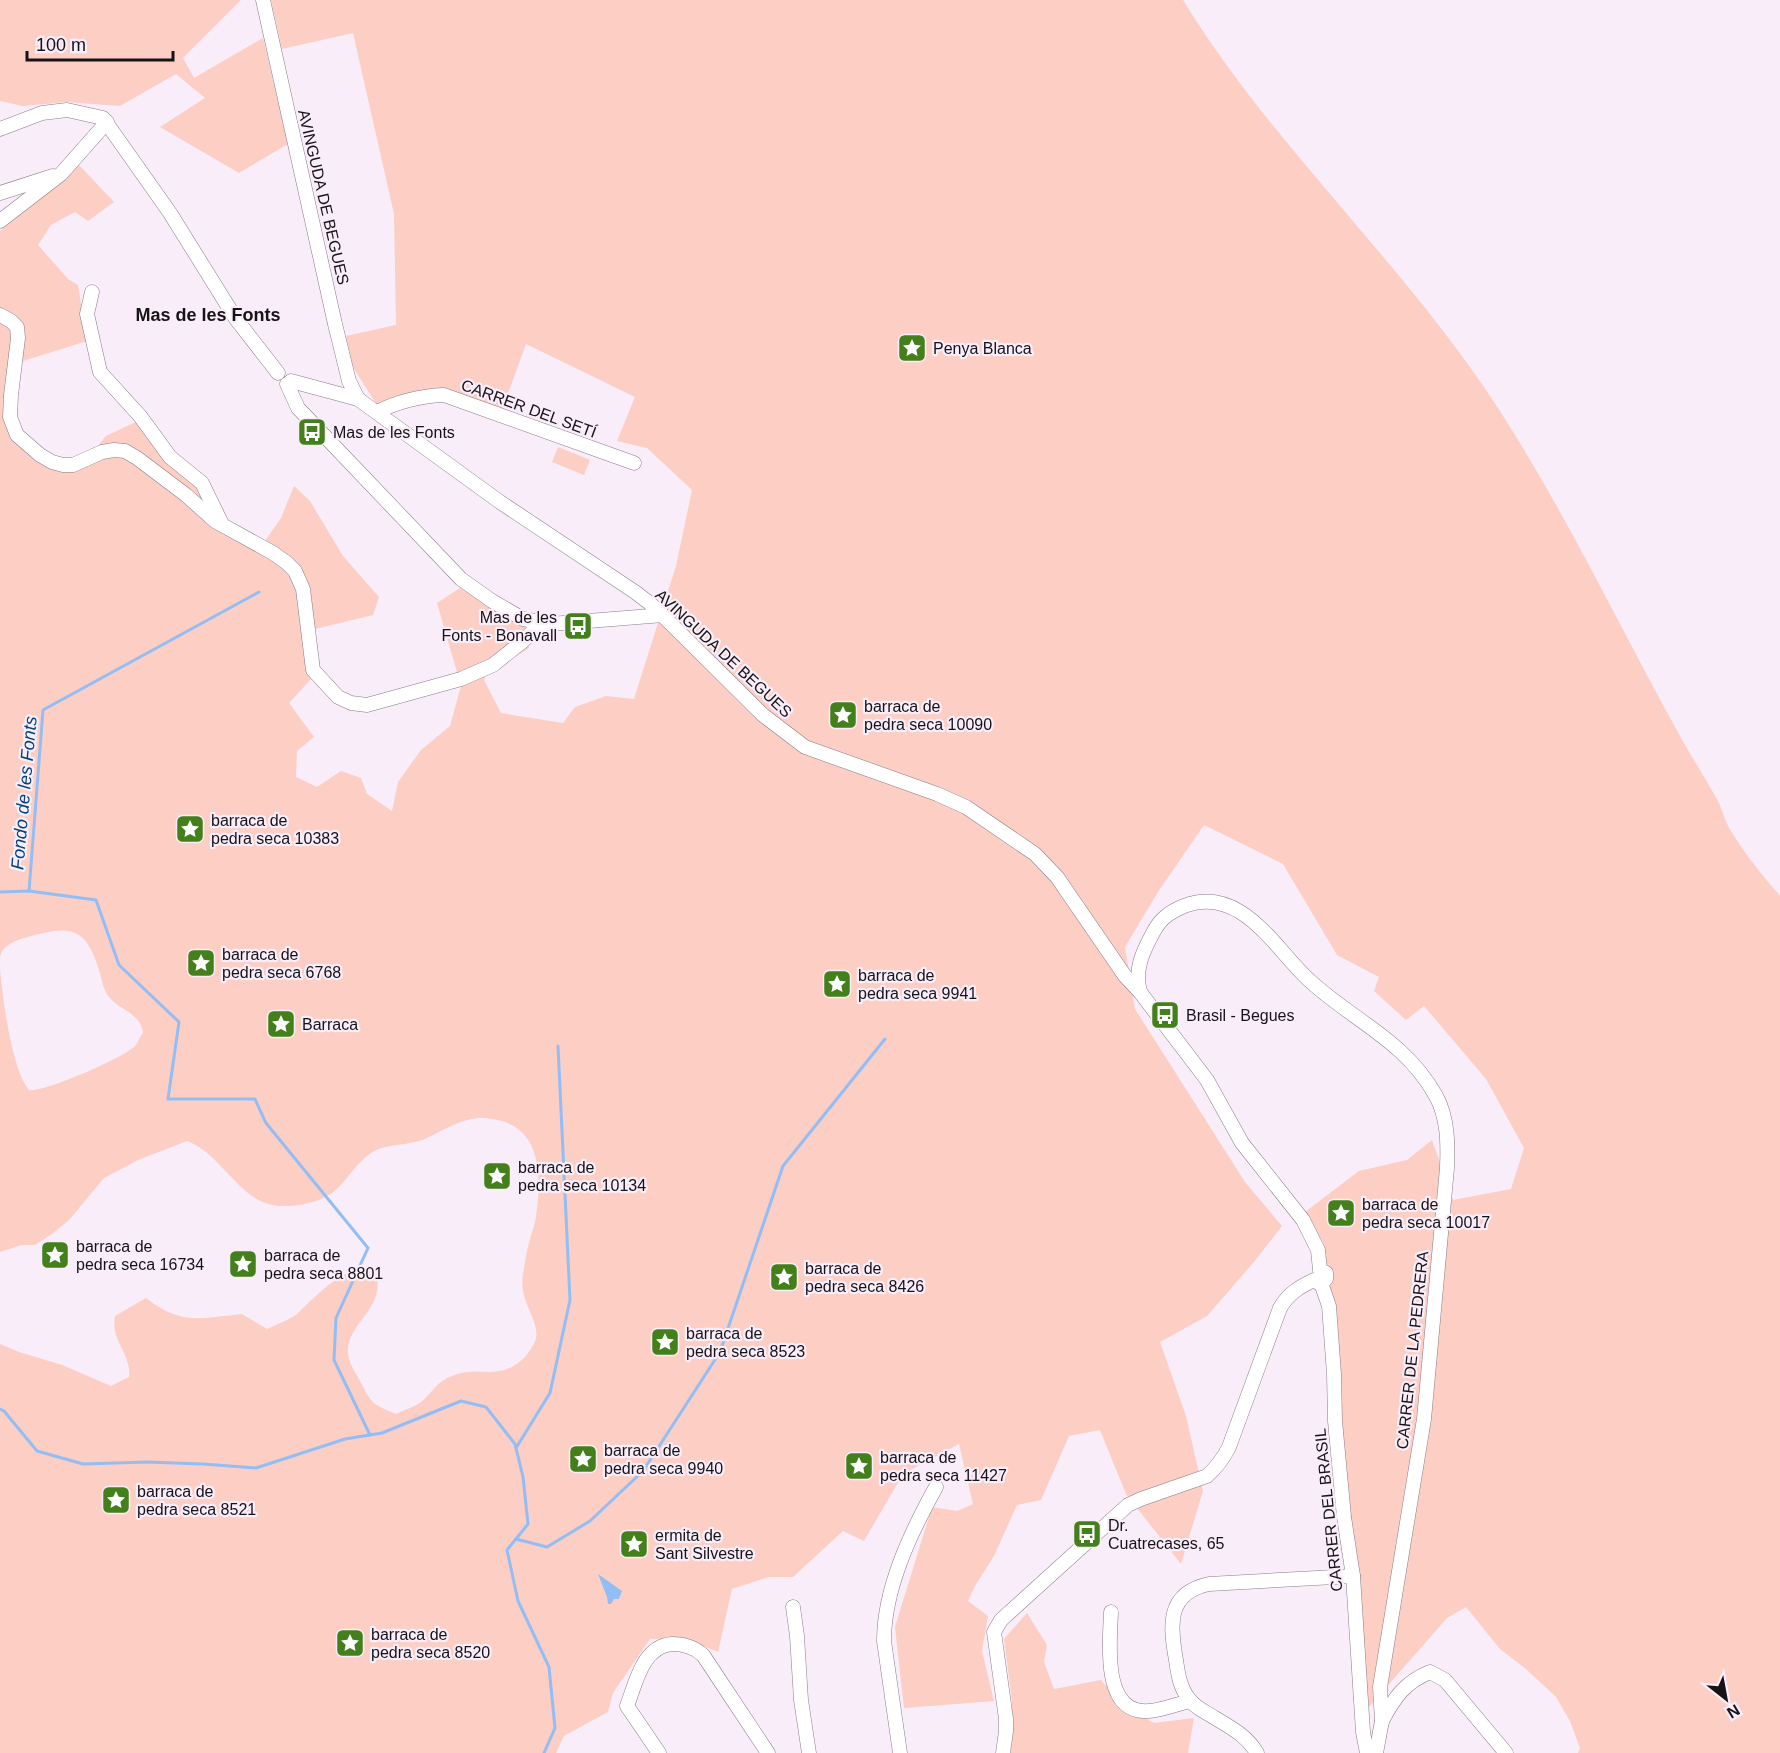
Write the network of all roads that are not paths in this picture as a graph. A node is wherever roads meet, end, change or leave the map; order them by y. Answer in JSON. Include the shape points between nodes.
{"nodes":[{"id":1,"x":263,"y":0,"type":"edge"},
{"id":2,"x":106,"y":122,"type":"junction"},
{"id":3,"x":0,"y":129,"type":"edge"},
{"id":4,"x":61,"y":174,"type":"junction"},
{"id":5,"x":0,"y":193,"type":"edge"},
{"id":6,"x":0,"y":220,"type":"edge"},
{"id":7,"x":92,"y":292,"type":"dead end"},
{"id":8,"x":0,"y":315,"type":"edge"},
{"id":9,"x":285,"y":379,"type":"junction"},
{"id":10,"x":358,"y":399,"type":"junction"},
{"id":11,"x":377,"y":412,"type":"junction"},
{"id":12,"x":634,"y":463,"type":"dead end"},
{"id":13,"x":223,"y":525,"type":"junction"},
{"id":14,"x":663,"y":615,"type":"junction"},
{"id":15,"x":542,"y":622,"type":"junction"},
{"id":16,"x":1140,"y":992,"type":"junction"},
{"id":17,"x":1318,"y":1278,"type":"junction"},
{"id":18,"x":936,"y":1487,"type":"dead end"},
{"id":19,"x":1353,"y":1576,"type":"junction"},
{"id":20,"x":793,"y":1607,"type":"dead end"},
{"id":21,"x":1111,"y":1612,"type":"dead end"},
{"id":22,"x":1190,"y":1701,"type":"junction"},
{"id":23,"x":1382,"y":1721,"type":"junction"},
{"id":24,"x":659,"y":1753,"type":"edge"},
{"id":25,"x":768,"y":1753,"type":"edge"},
{"id":26,"x":809,"y":1753,"type":"edge"},
{"id":27,"x":900,"y":1753,"type":"edge"},
{"id":28,"x":1003,"y":1753,"type":"edge"},
{"id":29,"x":1257,"y":1753,"type":"edge"},
{"id":30,"x":1367,"y":1753,"type":"edge"},
{"id":31,"x":1376,"y":1753,"type":"edge"},
{"id":32,"x":1506,"y":1753,"type":"edge"}],
"edges":[{"from":1,"to":10,"type":"street","name":"AVINGUDA DE BEGUES","via":[[349,381]]},
{"from":2,"to":3,"type":"street","via":[[104,118],[66,110],[42,113]]},
{"from":2,"to":4,"type":"street"},
{"from":2,"to":9,"type":"street","via":[[170,213],[236,319]]},
{"from":4,"to":5,"type":"street"},
{"from":4,"to":6,"type":"street"},
{"from":7,"to":13,"type":"street","via":[[87,314],[100,372],[170,457],[202,483]]},
{"from":8,"to":13,"type":"street","via":[[17,327],[10,417],[17,435],[28,446],[63,465],[114,450],[125,452]]},
{"from":9,"to":10,"type":"street","name":"AVINGUDA DE BEGUES"},
{"from":9,"to":15,"type":"street","via":[[298,408],[461,579],[523,619]]},
{"from":10,"to":11,"type":"street","name":"AVINGUDA DE BEGUES"},
{"from":11,"to":12,"type":"street","name":"CARRER DEL SETÍ","via":[[423,396],[444,395]]},
{"from":11,"to":14,"type":"street","name":"AVINGUDA DE BEGUES"},
{"from":13,"to":15,"type":"street","via":[[273,553],[295,571],[303,589],[313,670],[338,697],[360,706],[480,671],[493,665]]},
{"from":14,"to":15,"type":"street"},
{"from":14,"to":16,"type":"street","name":"AVINGUDA DE BEGUES","via":[[763,715],[805,747],[966,807],[1035,854]]},
{"from":16,"to":17,"type":"street","name":"CARRER DEL BRASIL","via":[[1207,1080],[1242,1143],[1303,1220],[1318,1250]]},
{"from":16,"to":23,"type":"street","name":"CARRER DE LA PEDRERA","via":[[1138,968],[1144,948],[1164,916],[1198,903],[1234,909],[1264,931],[1308,980],[1413,1062],[1437,1098],[1447,1126],[1447,1168],[1424,1419],[1380,1687]]},
{"from":17,"to":19,"type":"street","name":"CARRER DEL BRASIL","via":[[1329,1306],[1335,1421]]},
{"from":17,"to":28,"type":"street","via":[[1291,1293],[1280,1308],[1221,1462],[1207,1476],[1128,1505],[1001,1620],[994,1632],[1006,1719]]},
{"from":18,"to":27,"type":"street","via":[[913,1529],[884,1623]]},
{"from":19,"to":22,"type":"street","via":[[1209,1584],[1188,1592],[1180,1599],[1171,1624],[1179,1680]]},
{"from":19,"to":30,"type":"street","name":"CARRER DEL BRASIL"},
{"from":20,"to":26,"type":"street"},
{"from":21,"to":22,"type":"street","via":[[1109,1652],[1112,1682],[1119,1697],[1136,1710],[1148,1711]]},
{"from":22,"to":29,"type":"street","via":[[1244,1736]]},
{"from":23,"to":31,"type":"street","name":"CARRER DE LA PEDRERA"},
{"from":23,"to":32,"type":"street","via":[[1392,1702],[1413,1679],[1430,1672],[1444,1680]]},
{"from":24,"to":25,"type":"street","via":[[627,1706],[649,1654],[663,1645],[676,1644],[703,1655]]}]}
